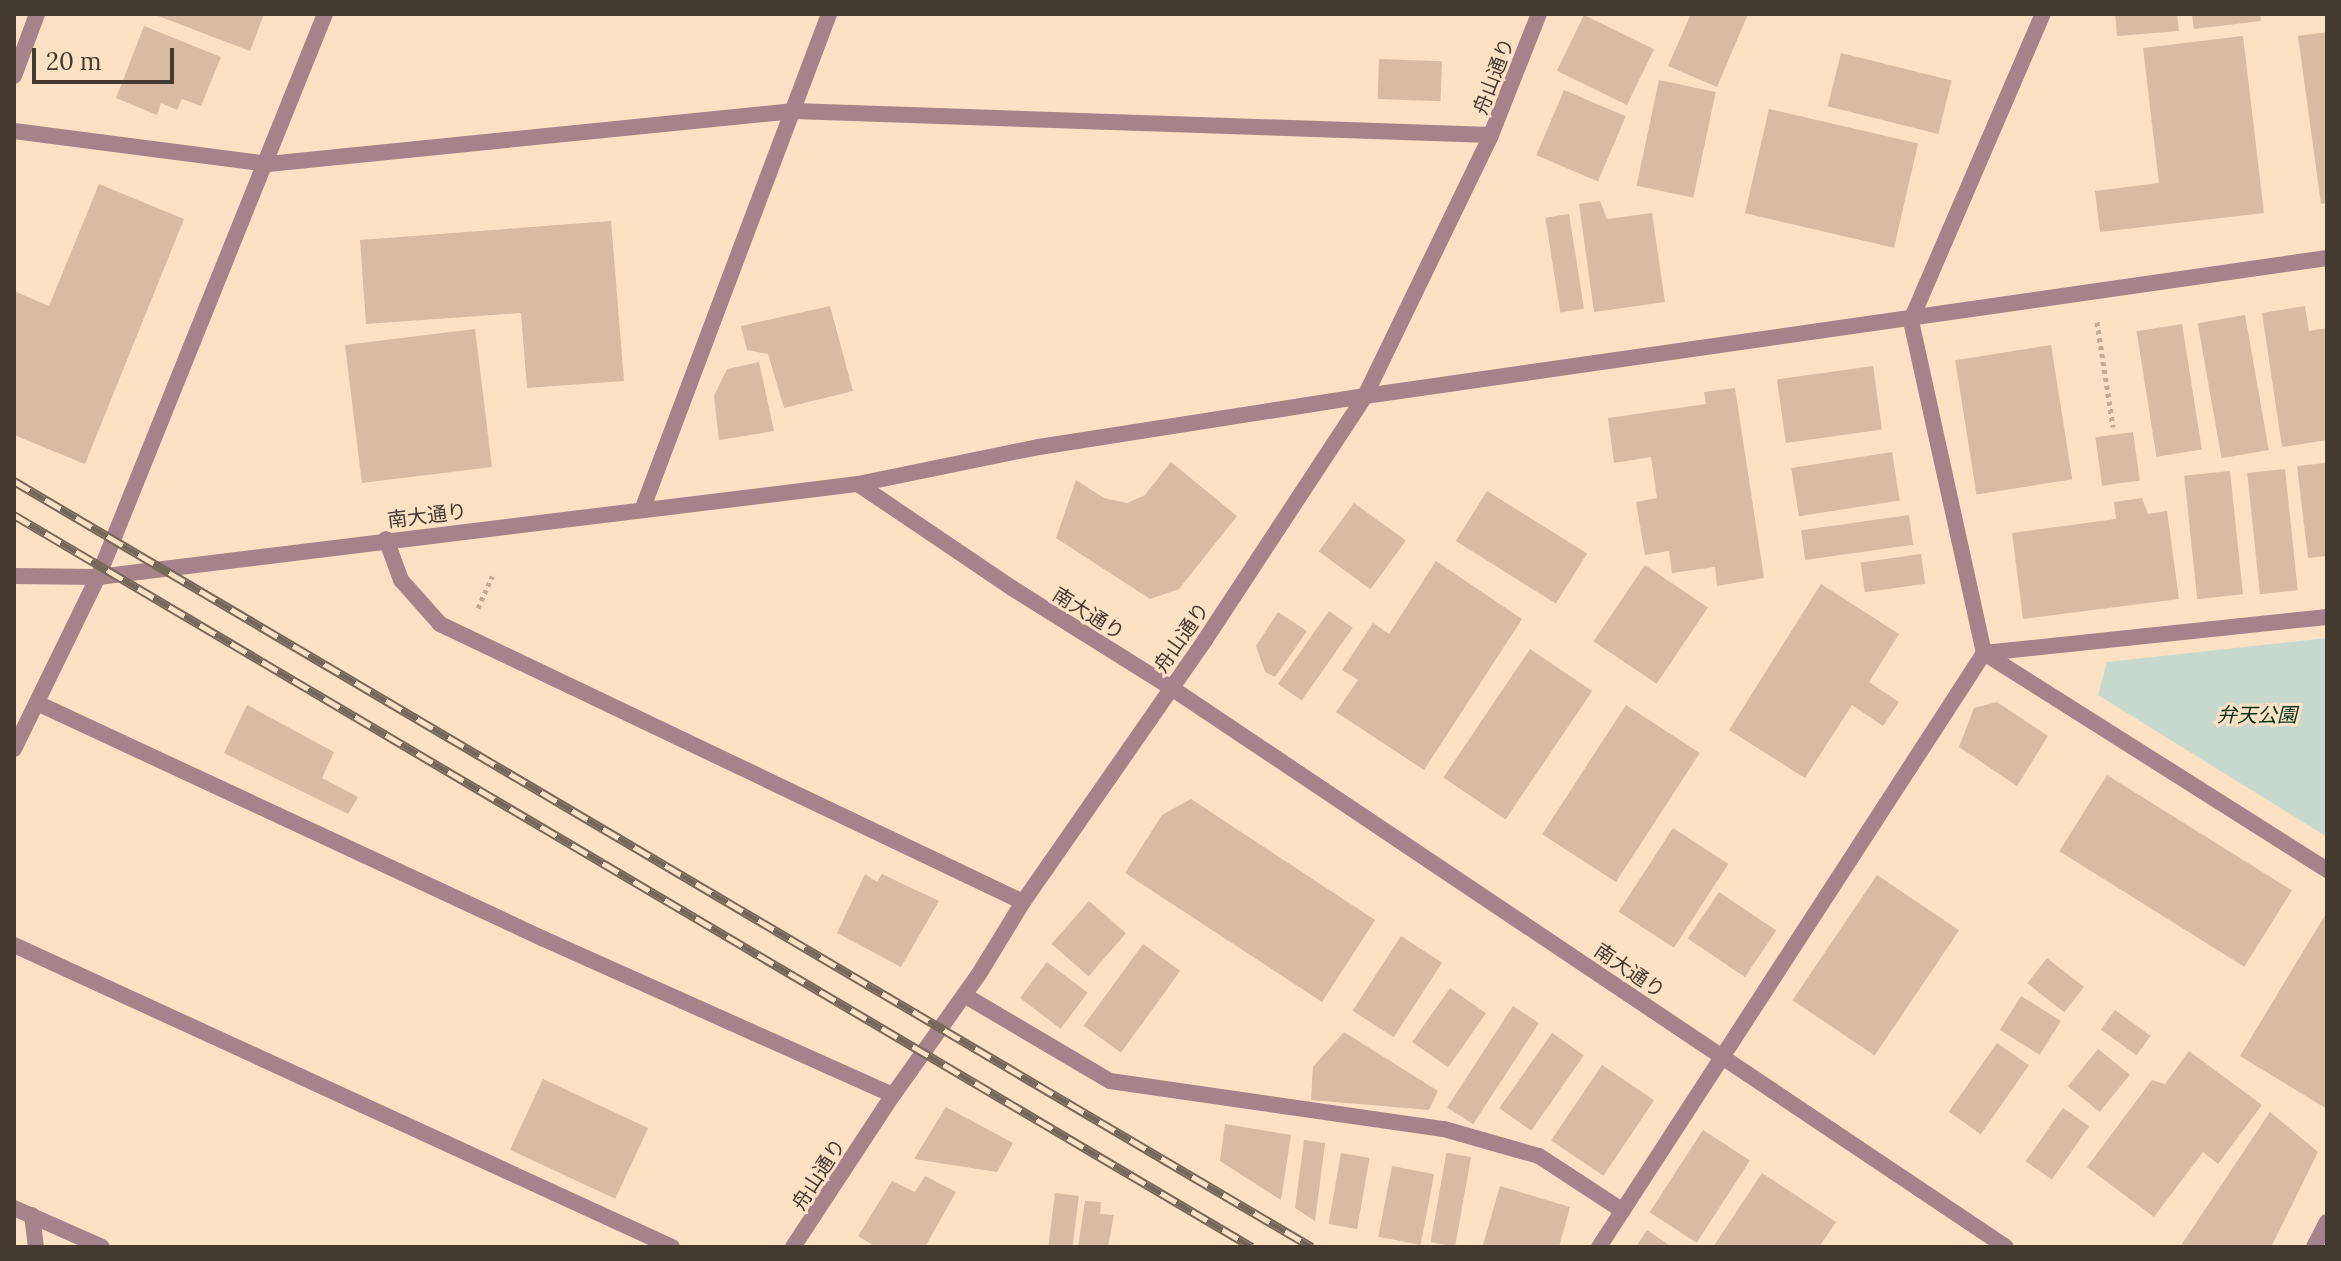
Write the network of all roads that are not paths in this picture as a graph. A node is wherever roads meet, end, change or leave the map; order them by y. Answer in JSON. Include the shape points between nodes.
{"nodes":[{"id":1,"x":37,"y":14,"type":"edge"},
{"id":2,"x":325,"y":14,"type":"edge"},
{"id":3,"x":829,"y":14,"type":"edge"},
{"id":4,"x":1539,"y":14,"type":"edge"},
{"id":5,"x":2043,"y":14,"type":"edge"},
{"id":6,"x":14,"y":76,"type":"edge"},
{"id":7,"x":794,"y":111,"type":"junction"},
{"id":8,"x":14,"y":131,"type":"edge"},
{"id":9,"x":1491,"y":135,"type":"junction"},
{"id":10,"x":268,"y":164,"type":"junction"},
{"id":11,"x":2327,"y":258,"type":"edge"},
{"id":12,"x":1911,"y":320,"type":"junction"},
{"id":13,"x":1365,"y":396,"type":"junction"},
{"id":14,"x":858,"y":484,"type":"junction"},
{"id":15,"x":642,"y":510,"type":"junction"},
{"id":16,"x":386,"y":539,"type":"junction"},
{"id":17,"x":14,"y":576,"type":"edge"},
{"id":18,"x":98,"y":577,"type":"junction"},
{"id":19,"x":2327,"y":617,"type":"edge"},
{"id":20,"x":1984,"y":653,"type":"junction"},
{"id":21,"x":1170,"y":687,"type":"junction"},
{"id":22,"x":37,"y":703,"type":"junction"},
{"id":23,"x":14,"y":749,"type":"edge"},
{"id":24,"x":2327,"y":870,"type":"edge"},
{"id":25,"x":1023,"y":902,"type":"junction"},
{"id":26,"x":14,"y":945,"type":"edge"},
{"id":27,"x":964,"y":995,"type":"junction"},
{"id":28,"x":1723,"y":1056,"type":"junction"},
{"id":29,"x":893,"y":1095,"type":"junction"},
{"id":30,"x":14,"y":1208,"type":"edge"},
{"id":31,"x":1623,"y":1211,"type":"junction"},
{"id":32,"x":32,"y":1215,"type":"junction"},
{"id":33,"x":2327,"y":1222,"type":"edge"},
{"id":34,"x":36,"y":1247,"type":"edge"},
{"id":35,"x":102,"y":1247,"type":"edge"},
{"id":36,"x":672,"y":1247,"type":"edge"},
{"id":37,"x":793,"y":1247,"type":"edge"},
{"id":38,"x":1599,"y":1247,"type":"edge"},
{"id":39,"x":2006,"y":1247,"type":"edge"},
{"id":40,"x":2314,"y":1247,"type":"edge"}],
"edges":[{"from":1,"to":6,"type":"street"},
{"from":2,"to":10,"type":"street"},
{"from":3,"to":7,"type":"street"},
{"from":4,"to":9,"type":"street","name":"舟山通り"},
{"from":5,"to":12,"type":"street"},
{"from":7,"to":9,"type":"street"},
{"from":7,"to":10,"type":"street"},
{"from":7,"to":15,"type":"street"},
{"from":8,"to":10,"type":"street"},
{"from":9,"to":13,"type":"street","name":"舟山通り"},
{"from":10,"to":18,"type":"street"},
{"from":11,"to":12,"type":"street"},
{"from":12,"to":13,"type":"street"},
{"from":12,"to":20,"type":"street"},
{"from":13,"to":14,"type":"street","via":[[1039,447]]},
{"from":13,"to":21,"type":"street","name":"舟山通り"},
{"from":14,"to":15,"type":"street","name":"南大通り"},
{"from":14,"to":21,"type":"street","name":"南大通り"},
{"from":15,"to":16,"type":"street","name":"南大通り"},
{"from":16,"to":18,"type":"street","name":"南大通り"},
{"from":16,"to":25,"type":"street","via":[[401,580],[440,624]]},
{"from":17,"to":18,"type":"street","name":"南大通り"},
{"from":18,"to":22,"type":"street"},
{"from":19,"to":20,"type":"street"},
{"from":20,"to":24,"type":"street"},
{"from":20,"to":28,"type":"street"},
{"from":21,"to":25,"type":"street","name":"舟山通り"},
{"from":21,"to":28,"type":"street","name":"南大通り"},
{"from":22,"to":23,"type":"street"},
{"from":22,"to":29,"type":"street"},
{"from":25,"to":27,"type":"street","name":"舟山通り"},
{"from":26,"to":36,"type":"street"},
{"from":27,"to":29,"type":"street","name":"舟山通り"},
{"from":27,"to":31,"type":"street","via":[[1110,1081],[1444,1129],[1539,1156]]},
{"from":28,"to":31,"type":"street"},
{"from":28,"to":39,"type":"street","name":"南大通り"},
{"from":29,"to":37,"type":"street","name":"舟山通り"},
{"from":30,"to":32,"type":"street"},
{"from":31,"to":38,"type":"street"},
{"from":32,"to":34,"type":"street"},
{"from":32,"to":35,"type":"street"},
{"from":33,"to":40,"type":"street"}]}
